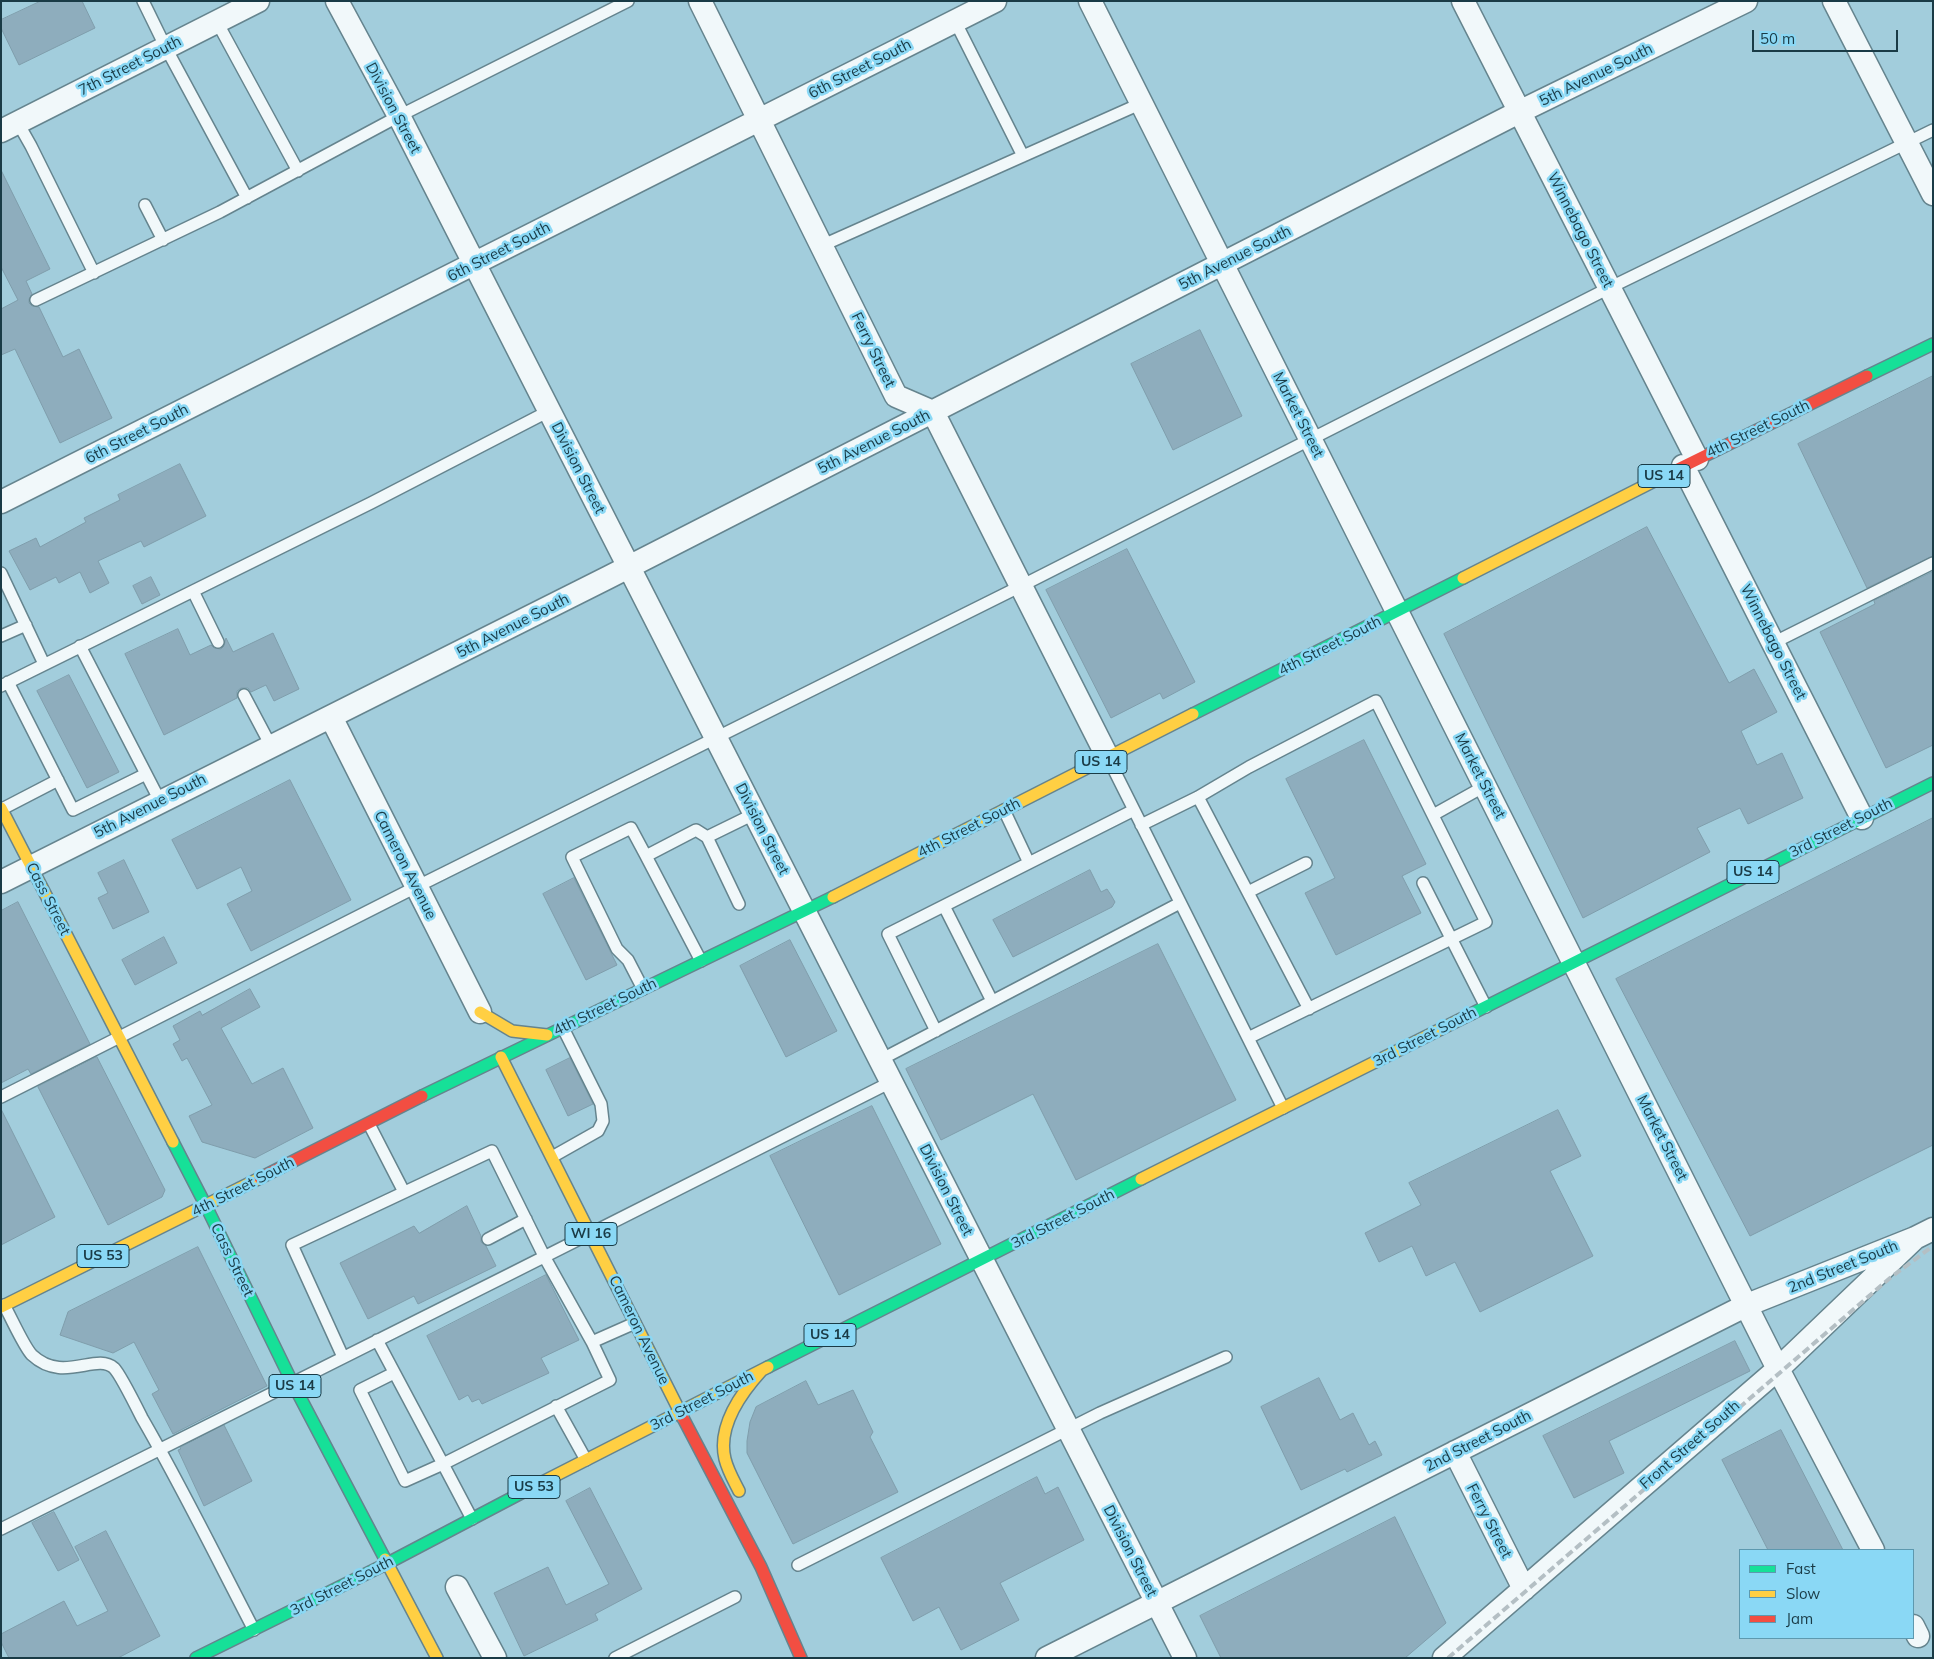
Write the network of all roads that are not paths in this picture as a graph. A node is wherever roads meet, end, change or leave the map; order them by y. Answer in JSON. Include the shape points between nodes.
{"nodes":[{"id":1,"x":143,"y":1,"type":"edge"},
{"id":2,"x":258,"y":1,"type":"edge"},
{"id":3,"x":337,"y":1,"type":"edge"},
{"id":4,"x":628,"y":1,"type":"edge"},
{"id":5,"x":700,"y":1,"type":"edge"},
{"id":6,"x":995,"y":1,"type":"edge"},
{"id":7,"x":1090,"y":1,"type":"edge"},
{"id":8,"x":1463,"y":1,"type":"edge"},
{"id":9,"x":1746,"y":1,"type":"edge"},
{"id":10,"x":1834,"y":1,"type":"edge"},
{"id":11,"x":955,"y":21,"type":"junction"},
{"id":12,"x":217,"y":22,"type":"junction"},
{"id":13,"x":166,"y":48,"type":"junction"},
{"id":14,"x":1142,"y":103,"type":"junction"},
{"id":15,"x":1519,"y":112,"type":"junction"},
{"id":16,"x":399,"y":116,"type":"junction"},
{"id":17,"x":760,"y":120,"type":"junction"},
{"id":18,"x":10,"y":127,"type":"edge"},
{"id":19,"x":1933,"y":130,"type":"edge"},
{"id":20,"x":1907,"y":143,"type":"junction"},
{"id":21,"x":1023,"y":156,"type":"junction"},
{"id":22,"x":298,"y":170,"type":"junction"},
{"id":23,"x":1933,"y":194,"type":"edge"},
{"id":24,"x":247,"y":198,"type":"junction"},
{"id":25,"x":145,"y":205,"type":"dead end"},
{"id":26,"x":163,"y":240,"type":"junction"},
{"id":27,"x":822,"y":246,"type":"junction"},
{"id":28,"x":474,"y":264,"type":"junction"},
{"id":29,"x":1222,"y":264,"type":"junction"},
{"id":30,"x":94,"y":273,"type":"junction"},
{"id":31,"x":1609,"y":288,"type":"junction"},
{"id":32,"x":36,"y":300,"type":"dead end"},
{"id":33,"x":1933,"y":344,"type":"edge"},
{"id":34,"x":549,"y":411,"type":"junction"},
{"id":35,"x":933,"y":412,"type":"junction"},
{"id":36,"x":1311,"y":440,"type":"junction"},
{"id":37,"x":1690,"y":463,"type":"junction"},
{"id":38,"x":1,"y":502,"type":"edge"},
{"id":39,"x":1933,"y":563,"type":"edge"},
{"id":40,"x":628,"y":567,"type":"junction"},
{"id":41,"x":1,"y":573,"type":"edge"},
{"id":42,"x":1021,"y":586,"type":"junction"},
{"id":43,"x":193,"y":591,"type":"junction"},
{"id":44,"x":1,"y":592,"type":"edge"},
{"id":45,"x":14,"y":601,"type":"junction"},
{"id":46,"x":1398,"y":612,"type":"junction"},
{"id":47,"x":26,"y":625,"type":"junction"},
{"id":48,"x":1,"y":636,"type":"edge"},
{"id":49,"x":218,"y":642,"type":"dead end"},
{"id":50,"x":1773,"y":643,"type":"junction"},
{"id":51,"x":80,"y":646,"type":"junction"},
{"id":52,"x":44,"y":664,"type":"junction"},
{"id":53,"x":5,"y":684,"type":"edge"},
{"id":54,"x":244,"y":695,"type":"dead end"},
{"id":55,"x":331,"y":717,"type":"junction"},
{"id":56,"x":715,"y":738,"type":"junction"},
{"id":57,"x":271,"y":746,"type":"junction"},
{"id":58,"x":1108,"y":758,"type":"junction"},
{"id":59,"x":146,"y":774,"type":"junction"},
{"id":60,"x":58,"y":780,"type":"junction"},
{"id":61,"x":1933,"y":783,"type":"edge"},
{"id":62,"x":1485,"y":786,"type":"junction"},
{"id":63,"x":1198,"y":796,"type":"junction"},
{"id":64,"x":160,"y":801,"type":"junction"},
{"id":65,"x":1,"y":808,"type":"edge"},
{"id":66,"x":1004,"y":810,"type":"junction"},
{"id":67,"x":1134,"y":810,"type":"junction"},
{"id":68,"x":754,"y":814,"type":"junction"},
{"id":69,"x":1432,"y":815,"type":"junction"},
{"id":70,"x":1862,"y":818,"type":"junction"},
{"id":71,"x":1141,"y":825,"type":"junction"},
{"id":72,"x":707,"y":837,"type":"junction"},
{"id":73,"x":646,"y":856,"type":"junction"},
{"id":74,"x":1029,"y":863,"type":"junction"},
{"id":75,"x":1306,"y":863,"type":"dead end"},
{"id":76,"x":31,"y":866,"type":"junction"},
{"id":77,"x":1,"y":882,"type":"edge"},
{"id":78,"x":1423,"y":883,"type":"dead end"},
{"id":79,"x":416,"y":887,"type":"junction"},
{"id":80,"x":1248,"y":892,"type":"junction"},
{"id":81,"x":1180,"y":903,"type":"junction"},
{"id":82,"x":739,"y":904,"type":"dead end"},
{"id":83,"x":944,"y":906,"type":"junction"},
{"id":84,"x":804,"y":912,"type":"junction"},
{"id":85,"x":1451,"y":939,"type":"junction"},
{"id":86,"x":700,"y":962,"type":"junction"},
{"id":87,"x":1574,"y":962,"type":"junction"},
{"id":88,"x":643,"y":989,"type":"junction"},
{"id":89,"x":992,"y":1001,"type":"junction"},
{"id":90,"x":1486,"y":1007,"type":"junction"},
{"id":91,"x":1309,"y":1009,"type":"junction"},
{"id":92,"x":480,"y":1012,"type":"joint"},
{"id":93,"x":563,"y":1028,"type":"junction"},
{"id":94,"x":936,"y":1031,"type":"junction"},
{"id":95,"x":547,"y":1035,"type":"junction"},
{"id":96,"x":119,"y":1038,"type":"junction"},
{"id":97,"x":1248,"y":1038,"type":"junction"},
{"id":98,"x":502,"y":1057,"type":"junction"},
{"id":99,"x":880,"y":1060,"type":"junction"},
{"id":100,"x":891,"y":1082,"type":"junction"},
{"id":101,"x":1,"y":1097,"type":"edge"},
{"id":102,"x":1283,"y":1108,"type":"junction"},
{"id":103,"x":369,"y":1124,"type":"junction"},
{"id":104,"x":552,"y":1157,"type":"junction"},
{"id":105,"x":404,"y":1192,"type":"junction"},
{"id":106,"x":206,"y":1206,"type":"junction"},
{"id":107,"x":526,"y":1219,"type":"junction"},
{"id":108,"x":1924,"y":1234,"type":"edge"},
{"id":109,"x":592,"y":1235,"type":"junction"},
{"id":110,"x":488,"y":1239,"type":"dead end"},
{"id":111,"x":545,"y":1258,"type":"junction"},
{"id":112,"x":981,"y":1260,"type":"junction"},
{"id":113,"x":3,"y":1306,"type":"edge"},
{"id":114,"x":1747,"y":1306,"type":"junction"},
{"id":115,"x":635,"y":1323,"type":"junction"},
{"id":116,"x":377,"y":1340,"type":"junction"},
{"id":117,"x":592,"y":1342,"type":"junction"},
{"id":118,"x":343,"y":1357,"type":"junction"},
{"id":119,"x":1226,"y":1357,"type":"dead end"},
{"id":120,"x":1778,"y":1369,"type":"junction"},
{"id":121,"x":762,"y":1370,"type":"junction"},
{"id":122,"x":394,"y":1373,"type":"junction"},
{"id":123,"x":292,"y":1382,"type":"junction"},
{"id":124,"x":556,"y":1406,"type":"junction"},
{"id":125,"x":679,"y":1411,"type":"junction"},
{"id":126,"x":1068,"y":1429,"type":"junction"},
{"id":127,"x":160,"y":1449,"type":"junction"},
{"id":128,"x":1455,"y":1452,"type":"junction"},
{"id":129,"x":586,"y":1460,"type":"junction"},
{"id":130,"x":443,"y":1464,"type":"junction"},
{"id":131,"x":744,"y":1500,"type":"dead end"},
{"id":132,"x":472,"y":1519,"type":"junction"},
{"id":133,"x":1,"y":1529,"type":"edge"},
{"id":134,"x":1872,"y":1549,"type":"edge"},
{"id":135,"x":388,"y":1563,"type":"junction"},
{"id":136,"x":798,"y":1565,"type":"dead end"},
{"id":137,"x":457,"y":1587,"type":"dead end"},
{"id":138,"x":1524,"y":1589,"type":"junction"},
{"id":139,"x":734,"y":1597,"type":"dead end"},
{"id":140,"x":1156,"y":1603,"type":"junction"},
{"id":141,"x":254,"y":1630,"type":"junction"},
{"id":142,"x":200,"y":1657,"type":"edge"},
{"id":143,"x":437,"y":1658,"type":"edge"},
{"id":144,"x":495,"y":1658,"type":"edge"},
{"id":145,"x":615,"y":1658,"type":"edge"},
{"id":146,"x":801,"y":1658,"type":"edge"},
{"id":147,"x":1048,"y":1658,"type":"edge"},
{"id":148,"x":1185,"y":1658,"type":"edge"},
{"id":149,"x":1444,"y":1658,"type":"edge"}],
"edges":[{"from":1,"to":13,"type":"lane"},
{"from":2,"to":12,"type":"street","name":"7th Street South"},
{"from":3,"to":16,"type":"street","name":"Division Street"},
{"from":4,"to":16,"type":"lane"},
{"from":5,"to":17,"type":"street","name":"Ferry Street"},
{"from":6,"to":11,"type":"street","name":"6th Street South"},
{"from":7,"to":14,"type":"street","name":"Market Street"},
{"from":8,"to":15,"type":"street","name":"Winnebago Street"},
{"from":9,"to":15,"type":"street","name":"5th Avenue South"},
{"from":10,"to":20,"type":"street"},
{"from":11,"to":17,"type":"street","name":"6th Street South"},
{"from":11,"to":21,"type":"lane"},
{"from":12,"to":13,"type":"street","name":"7th Street South"},
{"from":12,"to":22,"type":"lane"},
{"from":13,"to":18,"type":"street","name":"7th Street South"},
{"from":13,"to":24,"type":"lane"},
{"from":14,"to":21,"type":"lane"},
{"from":14,"to":29,"type":"street","name":"Market Street"},
{"from":15,"to":29,"type":"street","name":"5th Avenue South"},
{"from":15,"to":31,"type":"street","name":"Winnebago Street"},
{"from":16,"to":22,"type":"lane"},
{"from":16,"to":28,"type":"street","name":"Division Street"},
{"from":17,"to":27,"type":"street","name":"Ferry Street"},
{"from":17,"to":28,"type":"street","name":"6th Street South"},
{"from":18,"to":30,"type":"lane"},
{"from":19,"to":20,"type":"lane"},
{"from":20,"to":23,"type":"street"},
{"from":20,"to":31,"type":"lane"},
{"from":21,"to":27,"type":"lane"},
{"from":22,"to":24,"type":"lane"},
{"from":24,"to":26,"type":"lane"},
{"from":25,"to":26,"type":"lane"},
{"from":26,"to":30,"type":"lane"},
{"from":27,"to":35,"type":"street","name":"Ferry Street","via":[[896,396]]},
{"from":28,"to":34,"type":"street","name":"Division Street"},
{"from":28,"to":38,"type":"street","name":"6th Street South"},
{"from":29,"to":35,"type":"street","name":"5th Avenue South"},
{"from":29,"to":36,"type":"street","name":"Market Street"},
{"from":30,"to":32,"type":"lane"},
{"from":31,"to":36,"type":"lane"},
{"from":31,"to":37,"type":"street","name":"Winnebago Street"},
{"from":33,"to":37,"type":"main road","name":"4th Street South","number":"US 14"},
{"from":34,"to":40,"type":"street","name":"Division Street"},
{"from":34,"to":43,"type":"lane"},
{"from":35,"to":40,"type":"street","name":"5th Avenue South"},
{"from":35,"to":42,"type":"street"},
{"from":36,"to":42,"type":"lane"},
{"from":36,"to":46,"type":"street","name":"Market Street"},
{"from":37,"to":46,"type":"main road","name":"4th Street South","number":"US 14"},
{"from":37,"to":50,"type":"street","name":"Winnebago Street"},
{"from":39,"to":50,"type":"lane"},
{"from":40,"to":55,"type":"street","name":"5th Avenue South"},
{"from":40,"to":56,"type":"street","name":"Division Street"},
{"from":41,"to":45,"type":"lane"},
{"from":42,"to":56,"type":"lane"},
{"from":42,"to":58,"type":"street"},
{"from":43,"to":49,"type":"lane"},
{"from":43,"to":51,"type":"lane"},
{"from":44,"to":45,"type":"lane"},
{"from":45,"to":47,"type":"lane"},
{"from":46,"to":58,"type":"main road","name":"4th Street South","number":"US 14"},
{"from":46,"to":62,"type":"street","name":"Market Street"},
{"from":47,"to":48,"type":"lane"},
{"from":47,"to":52,"type":"lane"},
{"from":50,"to":70,"type":"street","name":"Winnebago Street"},
{"from":51,"to":52,"type":"lane"},
{"from":51,"to":59,"type":"lane"},
{"from":52,"to":53,"type":"lane"},
{"from":53,"to":60,"type":"lane"},
{"from":54,"to":57,"type":"lane"},
{"from":55,"to":57,"type":"street","name":"5th Avenue South"},
{"from":55,"to":79,"type":"street","name":"Cameron Avenue"},
{"from":56,"to":68,"type":"street","name":"Division Street"},
{"from":56,"to":79,"type":"lane"},
{"from":57,"to":64,"type":"street","name":"5th Avenue South"},
{"from":58,"to":66,"type":"main road","name":"4th Street South","number":"US 14"},
{"from":58,"to":67,"type":"lane"},
{"from":59,"to":60,"type":"lane","via":[[73,810]]},
{"from":59,"to":64,"type":"lane"},
{"from":60,"to":65,"type":"lane"},
{"from":61,"to":70,"type":"main road","name":"3rd Street South","number":"US 14"},
{"from":62,"to":69,"type":"lane"},
{"from":62,"to":87,"type":"street","name":"Market Street"},
{"from":63,"to":69,"type":"lane","via":[[1376,701]]},
{"from":63,"to":71,"type":"lane"},
{"from":63,"to":80,"type":"lane"},
{"from":64,"to":76,"type":"street","name":"5th Avenue South"},
{"from":65,"to":76,"type":"main road","name":"Cass Street"},
{"from":66,"to":74,"type":"lane"},
{"from":66,"to":84,"type":"main road","name":"4th Street South","number":"US 14"},
{"from":67,"to":71,"type":"lane"},
{"from":67,"to":74,"type":"lane"},
{"from":68,"to":72,"type":"lane"},
{"from":68,"to":84,"type":"street","name":"Division Street"},
{"from":69,"to":85,"type":"lane","via":[[1486,922]]},
{"from":70,"to":87,"type":"main road","name":"3rd Street South","number":"US 14"},
{"from":71,"to":81,"type":"lane"},
{"from":72,"to":73,"type":"lane","via":[[696,830]]},
{"from":72,"to":82,"type":"lane"},
{"from":73,"to":86,"type":"lane"},
{"from":73,"to":88,"type":"lane","via":[[630,828],[572,857],[617,950],[628,960]]},
{"from":74,"to":83,"type":"lane"},
{"from":75,"to":80,"type":"lane"},
{"from":76,"to":77,"type":"street","name":"5th Avenue South"},
{"from":76,"to":96,"type":"main road","name":"Cass Street"},
{"from":78,"to":85,"type":"lane"},
{"from":79,"to":92,"type":"street","name":"Cameron Avenue"},
{"from":79,"to":96,"type":"lane"},
{"from":80,"to":91,"type":"lane"},
{"from":81,"to":89,"type":"lane"},
{"from":81,"to":97,"type":"lane"},
{"from":83,"to":89,"type":"lane"},
{"from":83,"to":94,"type":"lane","via":[[888,934]]},
{"from":84,"to":86,"type":"main road","name":"4th Street South","number":"US 14"},
{"from":84,"to":99,"type":"street","name":"Division Street"},
{"from":85,"to":90,"type":"lane"},
{"from":85,"to":91,"type":"lane"},
{"from":86,"to":88,"type":"main road","name":"4th Street South","number":"US 14"},
{"from":87,"to":90,"type":"main road","name":"3rd Street South","number":"US 14"},
{"from":87,"to":114,"type":"street","name":"Market Street"},
{"from":88,"to":93,"type":"main road","name":"4th Street South","number":"US 14"},
{"from":89,"to":94,"type":"lane"},
{"from":90,"to":102,"type":"main road","name":"3rd Street South","number":"US 14"},
{"from":91,"to":97,"type":"lane"},
{"from":92,"to":95,"type":"main road","via":[[512,1031]]},
{"from":93,"to":95,"type":"main road","name":"4th Street South","number":"US 14"},
{"from":93,"to":104,"type":"lane","via":[[601,1104],[603,1121],[598,1131]]},
{"from":94,"to":99,"type":"lane"},
{"from":95,"to":98,"type":"main road","name":"4th Street South","number":"US 14"},
{"from":96,"to":101,"type":"lane"},
{"from":96,"to":106,"type":"main road","name":"Cass Street"},
{"from":97,"to":102,"type":"lane"},
{"from":98,"to":103,"type":"main road","name":"4th Street South","number":"US 14"},
{"from":98,"to":104,"type":"main road","name":"Cameron Avenue","number":"WI 16"},
{"from":99,"to":100,"type":"street","name":"Division Street"},
{"from":100,"to":109,"type":"lane"},
{"from":100,"to":112,"type":"street","name":"Division Street"},
{"from":102,"to":112,"type":"main road","name":"3rd Street South","number":"US 14"},
{"from":103,"to":105,"type":"lane"},
{"from":103,"to":106,"type":"main road","name":"4th Street South","number":"US 14"},
{"from":104,"to":109,"type":"main road","name":"Cameron Avenue","number":"WI 16"},
{"from":105,"to":107,"type":"lane","via":[[492,1151]]},
{"from":105,"to":118,"type":"lane","via":[[292,1245]]},
{"from":106,"to":113,"type":"main road","name":"4th Street South","number":"US 53"},
{"from":106,"to":123,"type":"main road","name":"Cass Street","number":"US 14"},
{"from":107,"to":110,"type":"lane"},
{"from":107,"to":111,"type":"lane"},
{"from":108,"to":114,"type":"street","name":"2nd Street South"},
{"from":108,"to":120,"type":"street","name":"Front Street South"},
{"from":109,"to":111,"type":"lane"},
{"from":109,"to":115,"type":"main road","name":"Cameron Avenue","number":"WI 16"},
{"from":111,"to":116,"type":"lane"},
{"from":111,"to":117,"type":"lane"},
{"from":112,"to":121,"type":"main road","name":"3rd Street South","number":"US 14"},
{"from":112,"to":126,"type":"street","name":"Division Street"},
{"from":113,"to":127,"type":"lane","via":[[31,1354],[42,1362],[59,1368],[72,1368],[99,1362],[114,1368]]},
{"from":114,"to":120,"type":"street","name":"Market Street"},
{"from":114,"to":128,"type":"street","name":"2nd Street South"},
{"from":115,"to":117,"type":"lane"},
{"from":115,"to":125,"type":"main road","name":"Cameron Avenue","number":"WI 16"},
{"from":116,"to":118,"type":"lane"},
{"from":116,"to":122,"type":"lane"},
{"from":117,"to":124,"type":"lane","via":[[610,1380]]},
{"from":118,"to":123,"type":"lane"},
{"from":119,"to":126,"type":"lane"},
{"from":120,"to":134,"type":"street","name":"Market Street"},
{"from":120,"to":138,"type":"street","name":"Front Street South"},
{"from":121,"to":125,"type":"main road","name":"3rd Street South","number":"US 14"},
{"from":121,"to":131,"type":"main road","via":[[734,1404],[723,1443],[727,1466]]},
{"from":122,"to":130,"type":"lane"},
{"from":122,"to":130,"type":"lane","via":[[360,1390],[405,1481]]},
{"from":123,"to":127,"type":"lane"},
{"from":123,"to":135,"type":"main road","name":"Cass Street","number":"US 14"},
{"from":124,"to":129,"type":"lane"},
{"from":124,"to":130,"type":"lane"},
{"from":125,"to":129,"type":"main road","name":"3rd Street South","number":"US 53"},
{"from":125,"to":146,"type":"main road","name":"Cameron Avenue","via":[[761,1567]]},
{"from":126,"to":136,"type":"lane"},
{"from":126,"to":140,"type":"street","name":"Division Street"},
{"from":127,"to":133,"type":"lane"},
{"from":127,"to":141,"type":"lane"},
{"from":128,"to":138,"type":"street","name":"Ferry Street"},
{"from":128,"to":140,"type":"street","name":"2nd Street South"},
{"from":129,"to":132,"type":"main road","name":"3rd Street South","number":"US 53"},
{"from":130,"to":132,"type":"lane"},
{"from":132,"to":135,"type":"main road","name":"3rd Street South","number":"US 53"},
{"from":135,"to":141,"type":"main road","name":"3rd Street South","number":"US 53"},
{"from":135,"to":143,"type":"main road","name":"Cass Street","number":"US 14"},
{"from":137,"to":144,"type":"street"},
{"from":138,"to":149,"type":"street","name":"Front Street South"},
{"from":139,"to":145,"type":"lane"},
{"from":140,"to":147,"type":"street","name":"2nd Street South"},
{"from":140,"to":148,"type":"street","name":"Division Street"},
{"from":141,"to":142,"type":"main road","name":"3rd Street South","number":"US 53"}]}
